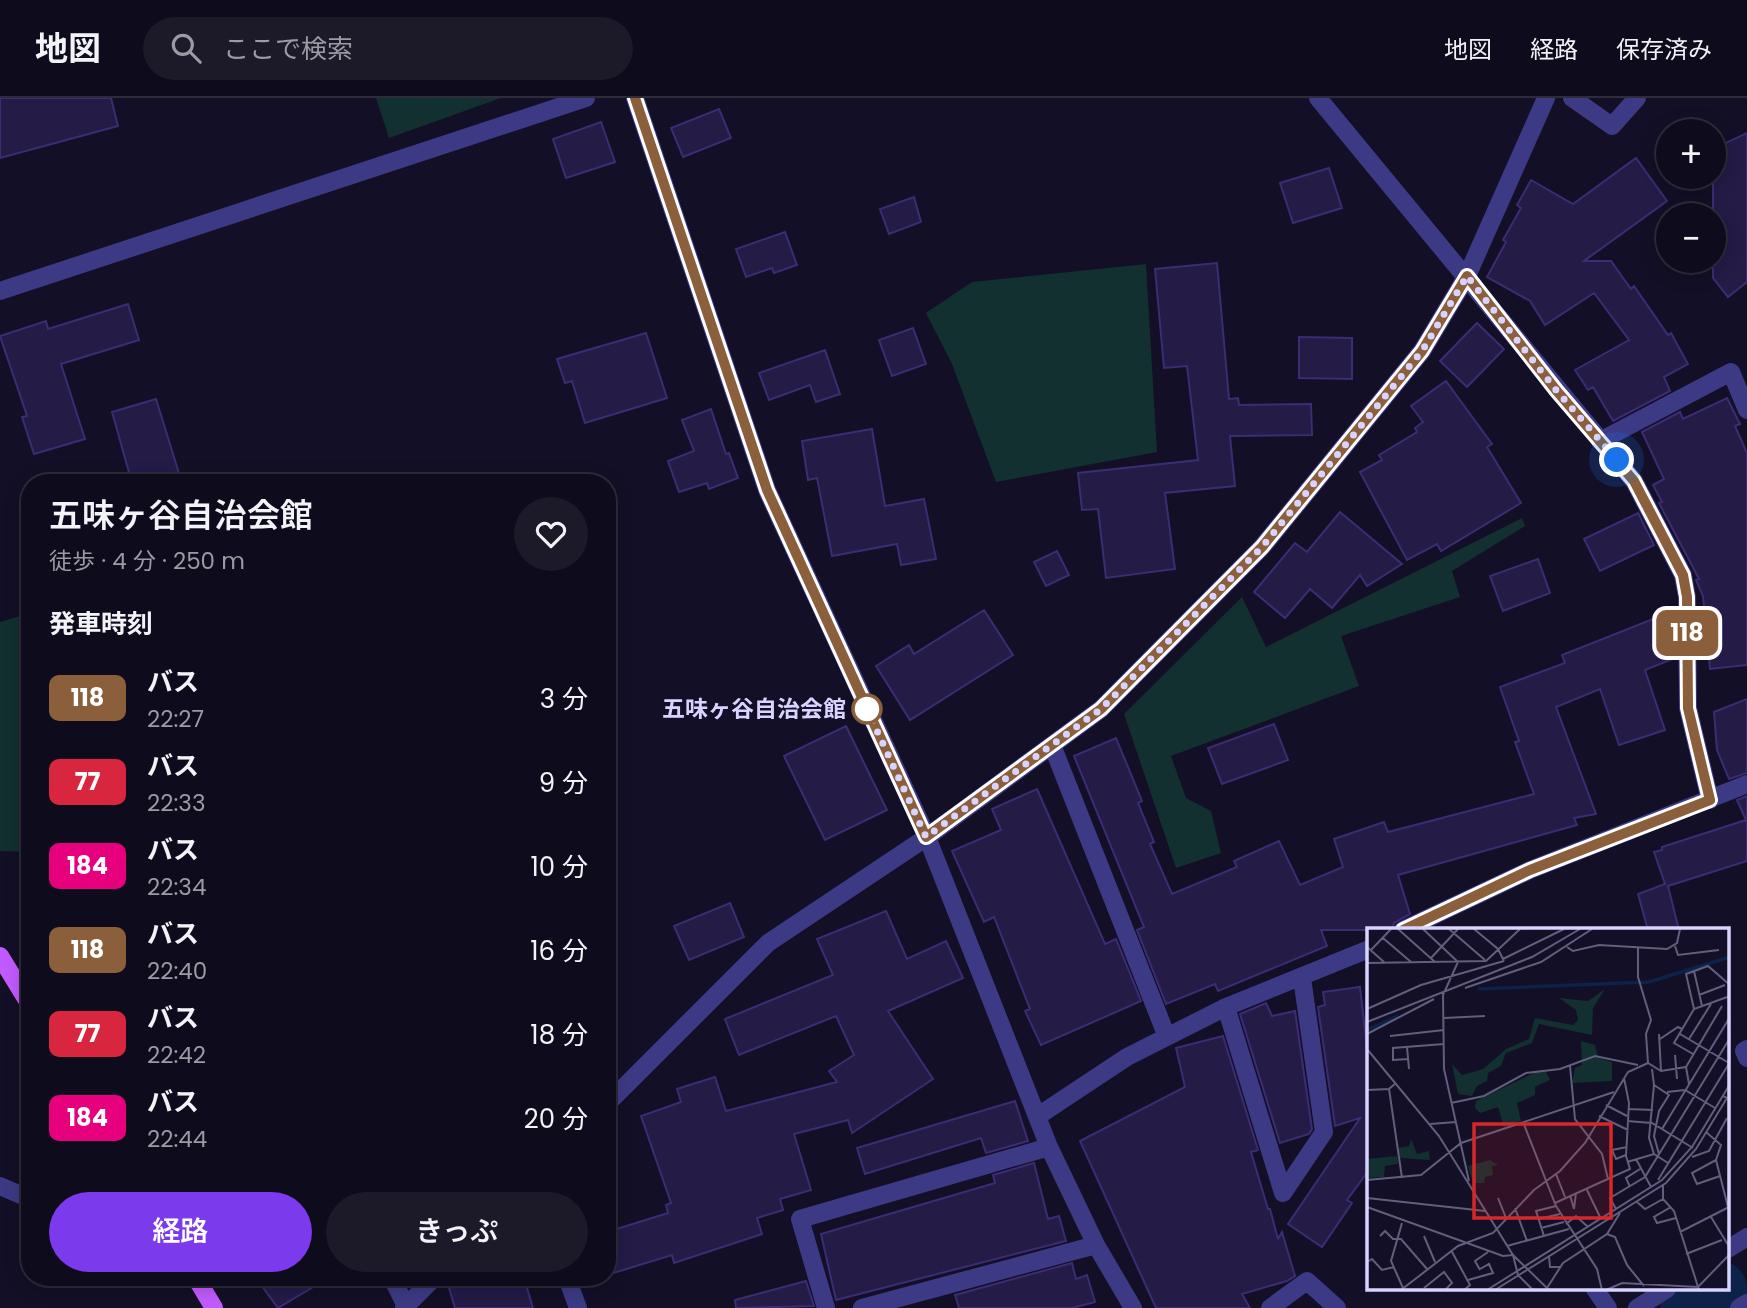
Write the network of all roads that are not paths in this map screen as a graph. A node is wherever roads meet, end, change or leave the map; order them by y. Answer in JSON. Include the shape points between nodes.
{"nodes":[{"id":1,"x":586,"y":98,"type":"edge"},
{"id":2,"x":635,"y":98,"type":"edge"},
{"id":3,"x":1318,"y":98,"type":"edge"},
{"id":4,"x":1546,"y":98,"type":"edge"},
{"id":5,"x":1572,"y":98,"type":"edge"},
{"id":6,"x":1637,"y":98,"type":"edge"},
{"id":7,"x":1467,"y":276,"type":"junction"},
{"id":8,"x":0,"y":291,"type":"edge"},
{"id":9,"x":1747,"y":410,"type":"edge"},
{"id":10,"x":1600,"y":441,"type":"junction"},
{"id":11,"x":1052,"y":745,"type":"junction"},
{"id":12,"x":1747,"y":784,"type":"edge"},
{"id":13,"x":1710,"y":800,"type":"junction"},
{"id":14,"x":926,"y":837,"type":"junction"},
{"id":15,"x":1429,"y":923,"type":"edge"},
{"id":16,"x":1410,"y":928,"type":"edge"},
{"id":17,"x":1367,"y":950,"type":"edge"},
{"id":18,"x":0,"y":956,"type":"edge"},
{"id":19,"x":1302,"y":978,"type":"junction"},
{"id":20,"x":21,"y":990,"type":"edge"},
{"id":21,"x":1226,"y":1007,"type":"junction"},
{"id":22,"x":1167,"y":1037,"type":"junction"},
{"id":23,"x":1747,"y":1049,"type":"edge"},
{"id":24,"x":1747,"y":1058,"type":"edge"},
{"id":25,"x":616,"y":1095,"type":"edge"},
{"id":26,"x":1038,"y":1116,"type":"junction"},
{"id":27,"x":1049,"y":1147,"type":"junction"},
{"id":28,"x":0,"y":1186,"type":"edge"},
{"id":29,"x":21,"y":1195,"type":"edge"},
{"id":30,"x":1747,"y":1237,"type":"edge"},
{"id":31,"x":1096,"y":1245,"type":"junction"},
{"id":32,"x":1730,"y":1248,"type":"edge"},
{"id":33,"x":201,"y":1286,"type":"edge"},
{"id":34,"x":396,"y":1286,"type":"edge"},
{"id":35,"x":426,"y":1286,"type":"edge"},
{"id":36,"x":571,"y":1286,"type":"edge"},
{"id":37,"x":1596,"y":1290,"type":"edge"},
{"id":38,"x":1665,"y":1290,"type":"edge"},
{"id":39,"x":1747,"y":1303,"type":"edge"},
{"id":40,"x":405,"y":1307,"type":"edge"},
{"id":41,"x":214,"y":1308,"type":"edge"},
{"id":42,"x":578,"y":1308,"type":"edge"},
{"id":43,"x":826,"y":1308,"type":"edge"},
{"id":44,"x":862,"y":1308,"type":"edge"},
{"id":45,"x":1133,"y":1308,"type":"edge"},
{"id":46,"x":1270,"y":1308,"type":"edge"},
{"id":47,"x":1337,"y":1308,"type":"edge"},
{"id":48,"x":1608,"y":1308,"type":"edge"},
{"id":49,"x":1637,"y":1308,"type":"edge"},
{"id":50,"x":1739,"y":1308,"type":"edge"}],
"edges":[{"from":1,"to":8,"type":"street"},
{"from":2,"to":14,"type":"street","via":[[767,490]]},
{"from":3,"to":7,"type":"street"},
{"from":4,"to":7,"type":"street"},
{"from":5,"to":6,"type":"street","via":[[1612,126]]},
{"from":7,"to":10,"type":"street"},
{"from":7,"to":11,"type":"street","via":[[1422,351],[1262,547],[1101,709]]},
{"from":9,"to":10,"type":"street","via":[[1731,372]]},
{"from":10,"to":13,"type":"street","via":[[1634,481],[1683,575],[1688,708]]},
{"from":11,"to":14,"type":"street"},
{"from":11,"to":22,"type":"street"},
{"from":12,"to":13,"type":"street"},
{"from":13,"to":15,"type":"street","via":[[1530,870]]},
{"from":14,"to":25,"type":"street","via":[[768,943]]},
{"from":14,"to":26,"type":"street"},
{"from":15,"to":16,"type":"street"},
{"from":17,"to":19,"type":"street"},
{"from":18,"to":20,"type":"main road"},
{"from":19,"to":21,"type":"street"},
{"from":19,"to":21,"type":"street","via":[[1325,1132],[1283,1193]]},
{"from":21,"to":22,"type":"street"},
{"from":22,"to":26,"type":"street","via":[[1126,1057]]},
{"from":23,"to":24,"type":"street"},
{"from":26,"to":27,"type":"street"},
{"from":27,"to":31,"type":"street"},
{"from":27,"to":43,"type":"street","via":[[800,1219]]},
{"from":28,"to":29,"type":"street"},
{"from":30,"to":32,"type":"street"},
{"from":31,"to":44,"type":"street"},
{"from":31,"to":45,"type":"street"},
{"from":33,"to":41,"type":"main road"},
{"from":34,"to":40,"type":"street"},
{"from":35,"to":40,"type":"street"},
{"from":36,"to":42,"type":"street"},
{"from":37,"to":48,"type":"street"},
{"from":38,"to":49,"type":"street"},
{"from":39,"to":50,"type":"street"},
{"from":46,"to":47,"type":"street","via":[[1307,1281]]}]}
